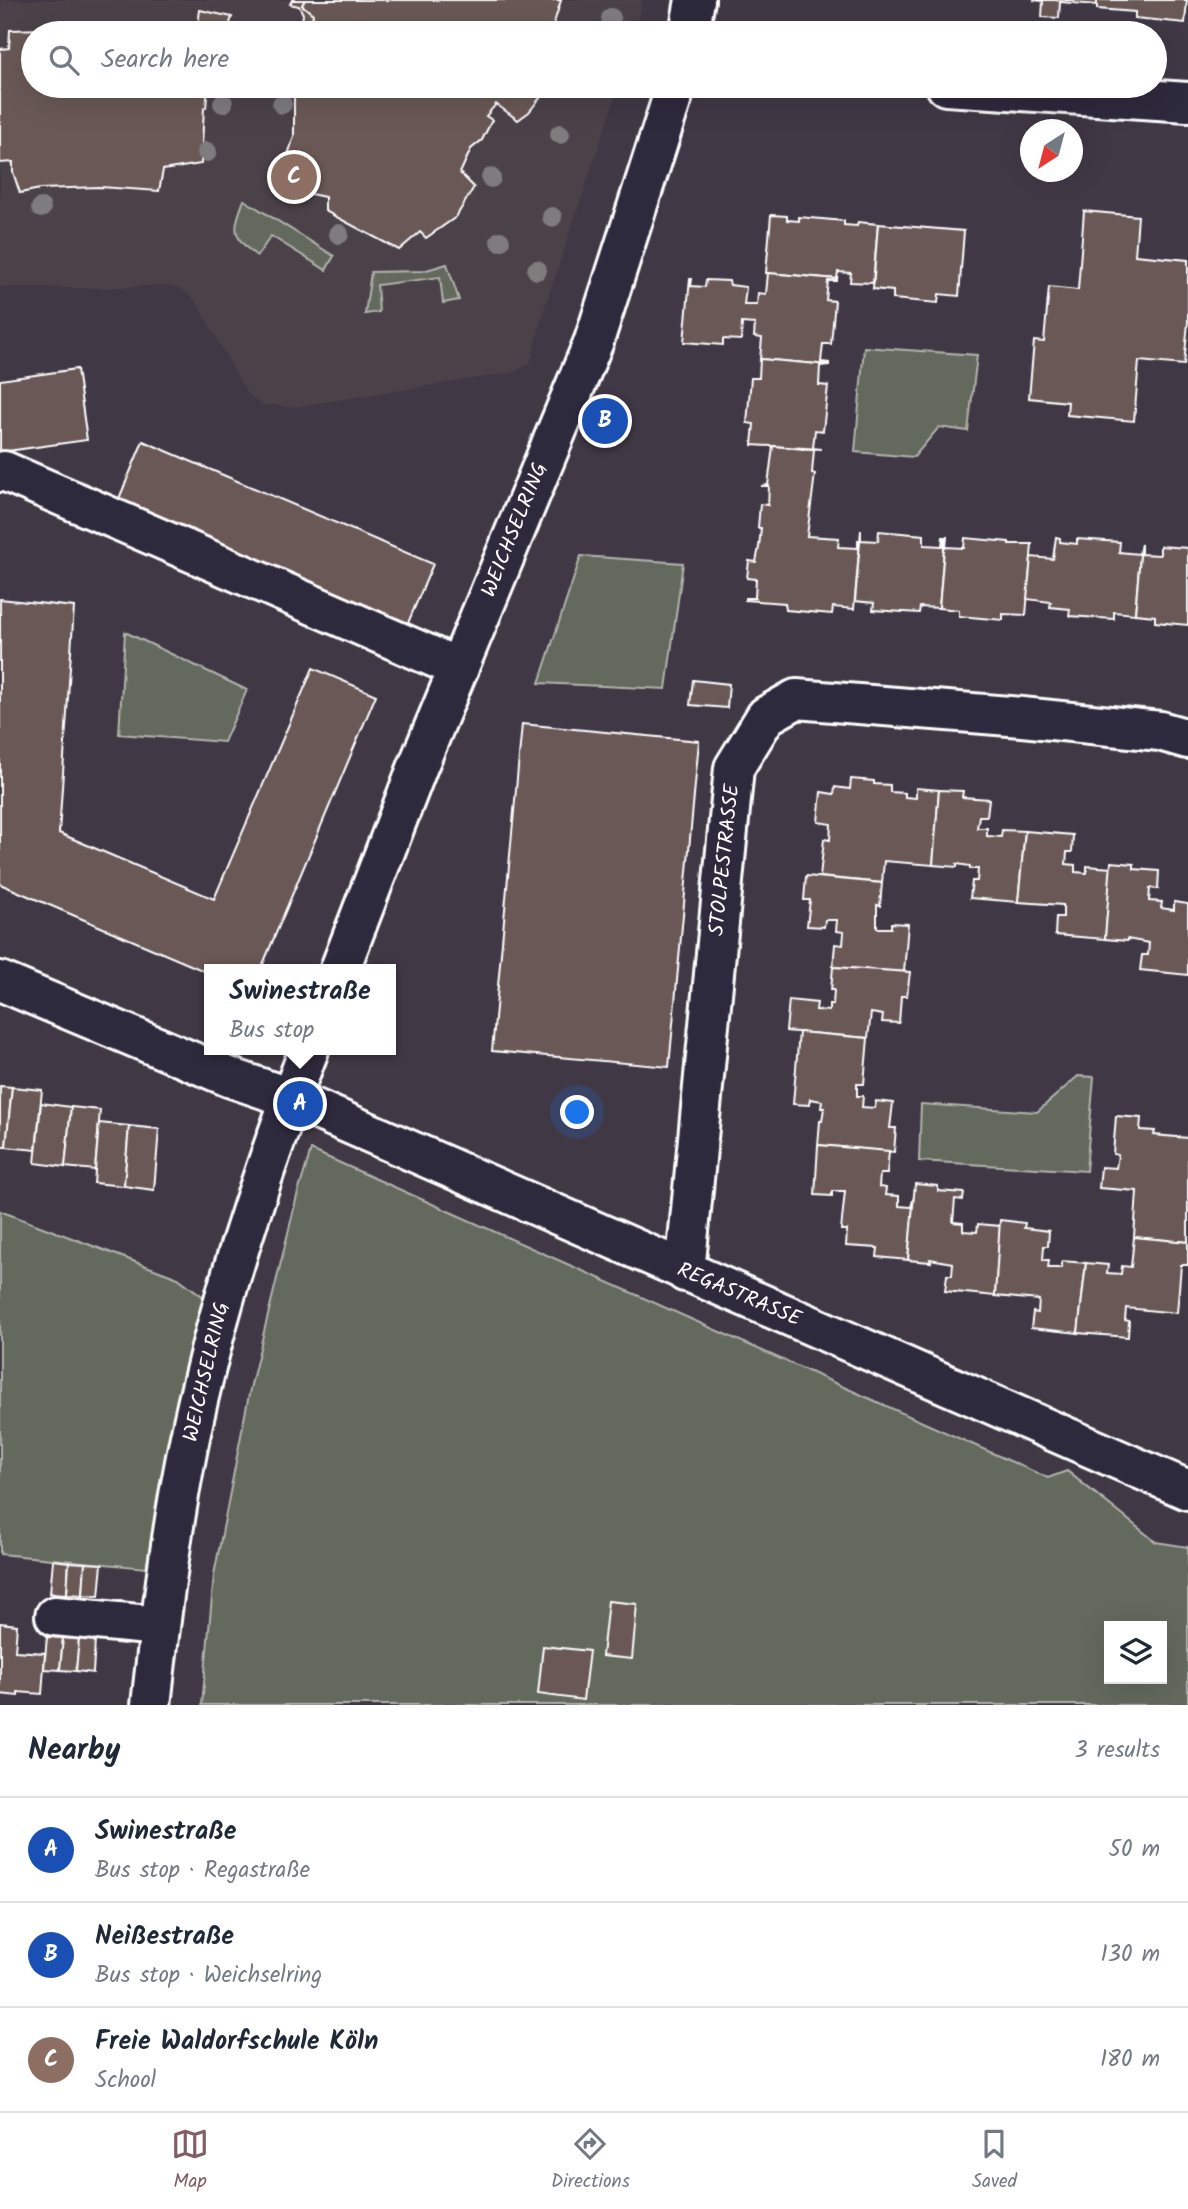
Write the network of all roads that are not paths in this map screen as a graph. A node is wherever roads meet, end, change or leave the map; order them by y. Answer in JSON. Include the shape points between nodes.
{"nodes":[{"id":1,"x":695,"y":0,"type":"edge"},
{"id":2,"x":691,"y":21,"type":"edge"},
{"id":3,"x":672,"y":98,"type":"edge"},
{"id":4,"x":1128,"y":98,"type":"edge"},
{"id":5,"x":1188,"y":102,"type":"edge"},
{"id":6,"x":0,"y":472,"type":"edge"},
{"id":7,"x":458,"y":668,"type":"junction"},
{"id":8,"x":1188,"y":739,"type":"edge"},
{"id":9,"x":342,"y":964,"type":"edge"},
{"id":10,"x":0,"y":981,"type":"edge"},
{"id":11,"x":307,"y":1055,"type":"edge"},
{"id":12,"x":290,"y":1098,"type":"junction"},
{"id":13,"x":685,"y":1272,"type":"junction"},
{"id":14,"x":1188,"y":1490,"type":"edge"},
{"id":15,"x":55,"y":1616,"type":"dead end"},
{"id":16,"x":159,"y":1626,"type":"junction"},
{"id":17,"x":151,"y":1705,"type":"edge"}],
"edges":[{"from":1,"to":2,"type":"street"},
{"from":3,"to":7,"type":"street","name":"WEICHSELRING","via":[[594,341]]},
{"from":4,"to":5,"type":"street"},
{"from":6,"to":7,"type":"street"},
{"from":7,"to":9,"type":"street","name":"WEICHSELRING"},
{"from":8,"to":13,"type":"street","name":"STOLPESTRASSE","via":[[1160,731],[796,699],[766,716],[734,768]]},
{"from":10,"to":12,"type":"street","name":"REGASTRASSE"},
{"from":11,"to":12,"type":"street","name":"WEICHSELRING"},
{"from":12,"to":13,"type":"street","name":"REGASTRASSE"},
{"from":12,"to":16,"type":"street","name":"WEICHSELRING","via":[[241,1237],[201,1385]]},
{"from":13,"to":14,"type":"street","name":"REGASTRASSE"},
{"from":15,"to":16,"type":"street"},
{"from":16,"to":17,"type":"street","name":"WEICHSELRING"}]}
